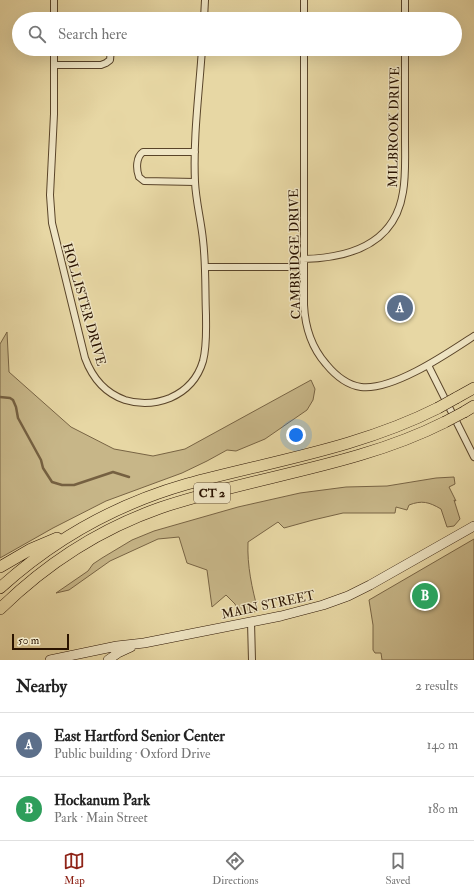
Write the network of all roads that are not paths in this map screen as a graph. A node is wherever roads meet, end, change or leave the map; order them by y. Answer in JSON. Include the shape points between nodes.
{"nodes":[{"id":1,"x":54,"y":0,"type":"edge"},
{"id":2,"x":205,"y":0,"type":"edge"},
{"id":3,"x":304,"y":0,"type":"edge"},
{"id":4,"x":405,"y":0,"type":"edge"},
{"id":5,"x":54,"y":12,"type":"edge"},
{"id":6,"x":204,"y":12,"type":"edge"},
{"id":7,"x":304,"y":12,"type":"edge"},
{"id":8,"x":405,"y":12,"type":"edge"},
{"id":9,"x":54,"y":56,"type":"edge"},
{"id":10,"x":110,"y":56,"type":"edge"},
{"id":11,"x":202,"y":56,"type":"edge"},
{"id":12,"x":304,"y":56,"type":"edge"},
{"id":13,"x":405,"y":56,"type":"edge"},
{"id":14,"x":54,"y":65,"type":"junction"},
{"id":15,"x":195,"y":152,"type":"junction"},
{"id":16,"x":195,"y":182,"type":"junction"},
{"id":17,"x":303,"y":259,"type":"junction"},
{"id":18,"x":205,"y":267,"type":"junction"},
{"id":19,"x":303,"y":267,"type":"junction"},
{"id":20,"x":474,"y":336,"type":"edge"},
{"id":21,"x":428,"y":366,"type":"junction"},
{"id":22,"x":474,"y":388,"type":"edge"},
{"id":23,"x":474,"y":406,"type":"edge"},
{"id":24,"x":474,"y":457,"type":"edge"},
{"id":25,"x":474,"y":526,"type":"edge"},
{"id":26,"x":72,"y":534,"type":"junction"},
{"id":27,"x":0,"y":567,"type":"edge"},
{"id":28,"x":0,"y":588,"type":"edge"},
{"id":29,"x":0,"y":609,"type":"edge"},
{"id":30,"x":251,"y":622,"type":"junction"},
{"id":31,"x":144,"y":643,"type":"junction"},
{"id":32,"x":51,"y":660,"type":"edge"},
{"id":33,"x":60,"y":660,"type":"edge"},
{"id":34,"x":108,"y":660,"type":"edge"},
{"id":35,"x":252,"y":660,"type":"edge"}],
"edges":[{"from":1,"to":5,"type":"street"},
{"from":2,"to":6,"type":"street"},
{"from":3,"to":7,"type":"street"},
{"from":4,"to":8,"type":"street"},
{"from":9,"to":14,"type":"street","name":"HOLLISTER DRIVE"},
{"from":10,"to":14,"type":"street","via":[[110,60],[103,64]]},
{"from":11,"to":15,"type":"street","name":"HOLLISTER DRIVE"},
{"from":12,"to":17,"type":"street","name":"CAMBRIDGE DRIVE"},
{"from":13,"to":17,"type":"street","name":"MILBROOK DRIVE","via":[[405,179],[396,216],[383,234],[362,248],[322,258]]},
{"from":14,"to":18,"type":"street","name":"HOLLISTER DRIVE","via":[[50,195],[53,227],[86,360],[95,377],[109,392],[133,402],[151,403],[175,395],[192,381],[201,366],[205,350]]},
{"from":15,"to":16,"type":"street","name":"HOLLISTER DRIVE"},
{"from":15,"to":16,"type":"street","via":[[143,152],[138,159],[137,171],[144,181]]},
{"from":16,"to":18,"type":"street","name":"HOLLISTER DRIVE"},
{"from":17,"to":19,"type":"street","name":"CAMBRIDGE DRIVE"},
{"from":18,"to":19,"type":"street"},
{"from":19,"to":21,"type":"street","name":"CAMBRIDGE DRIVE","via":[[307,326],[318,353],[339,377],[354,385],[369,387],[386,384]]},
{"from":20,"to":21,"type":"street","name":"CAMBRIDGE DRIVE"},
{"from":21,"to":24,"type":"street"},
{"from":22,"to":26,"type":"highway","number":"CT 2","bridge":true,"via":[[389,430],[352,443],[165,491],[112,512]]},
{"from":23,"to":29,"type":"highway","number":"CT 2","bridge":true,"via":[[445,422],[365,454],[160,508],[101,534],[64,557]]},
{"from":25,"to":30,"type":"main road","name":"MAIN STREET","via":[[348,596],[309,610]]},
{"from":26,"to":27,"type":"highway","via":[[54,538]]},
{"from":26,"to":28,"type":"highway","number":"CT 2","via":[[33,560]]},
{"from":30,"to":31,"type":"main road","name":"MAIN STREET"},
{"from":30,"to":35,"type":"street"},
{"from":31,"to":32,"type":"main road","name":"MAIN STREET","via":[[116,646]]},
{"from":31,"to":34,"type":"main road","via":[[123,650]]},
{"from":32,"to":33,"type":"main road"}]}
